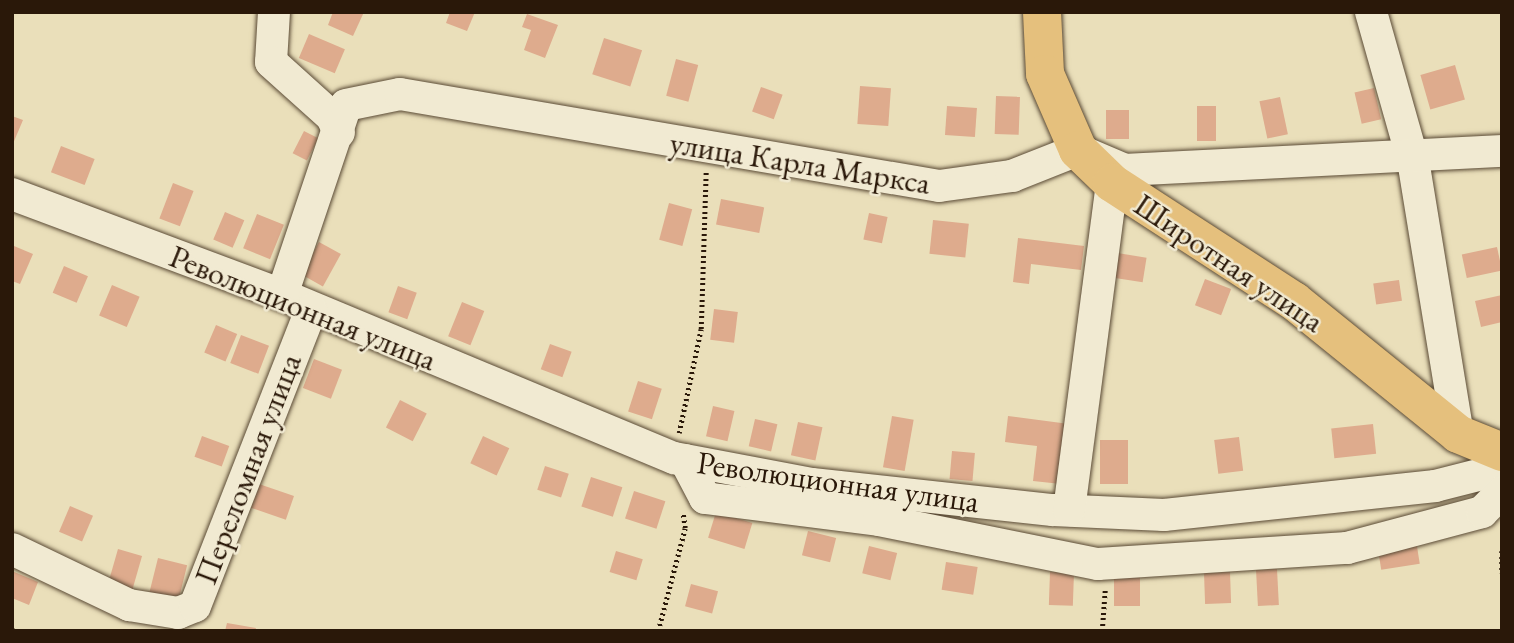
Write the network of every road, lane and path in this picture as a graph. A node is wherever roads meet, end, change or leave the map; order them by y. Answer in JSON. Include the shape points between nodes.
{"nodes":[{"id":1,"x":274,"y":12,"type":"edge"},
{"id":2,"x":1042,"y":12,"type":"edge"},
{"id":3,"x":1371,"y":12,"type":"edge"},
{"id":4,"x":342,"y":119,"type":"junction"},
{"id":5,"x":1502,"y":142,"type":"edge"},
{"id":6,"x":706,"y":149,"type":"junction"},
{"id":7,"x":1078,"y":150,"type":"junction"},
{"id":8,"x":1488,"y":153,"type":"edge"},
{"id":9,"x":1413,"y":160,"type":"junction"},
{"id":10,"x":1112,"y":183,"type":"junction"},
{"id":11,"x":12,"y":194,"type":"edge"},
{"id":12,"x":282,"y":295,"type":"junction"},
{"id":13,"x":311,"y":310,"type":"junction"},
{"id":14,"x":1458,"y":434,"type":"junction"},
{"id":15,"x":1502,"y":452,"type":"edge"},
{"id":16,"x":679,"y":459,"type":"junction"},
{"id":17,"x":1502,"y":469,"type":"edge"},
{"id":18,"x":1502,"y":492,"type":"edge"},
{"id":19,"x":681,"y":504,"type":"dead end"},
{"id":20,"x":1069,"y":510,"type":"junction"},
{"id":21,"x":12,"y":549,"type":"edge"},
{"id":22,"x":1502,"y":551,"type":"edge"},
{"id":23,"x":1107,"y":563,"type":"junction"},
{"id":24,"x":1502,"y":573,"type":"edge"},
{"id":25,"x":195,"y":618,"type":"edge"},
{"id":26,"x":658,"y":631,"type":"edge"},
{"id":27,"x":1102,"y":631,"type":"edge"}],
"edges":[{"from":1,"to":4,"type":"street","via":[[271,62],[332,117]]},
{"from":2,"to":7,"type":"main road","name":"Широтная улица","via":[[1045,74]]},
{"from":3,"to":9,"type":"street"},
{"from":4,"to":6,"type":"street","name":"улица Карла Маркса","via":[[400,94]]},
{"from":4,"to":12,"type":"street"},
{"from":5,"to":8,"type":"street"},
{"from":6,"to":7,"type":"street","name":"улица Карла Маркса","via":[[939,186],[1012,176]]},
{"from":6,"to":16,"type":"path","via":[[701,329]]},
{"from":7,"to":9,"type":"street","via":[[1125,170]]},
{"from":7,"to":10,"type":"main road","name":"Широтная улица"},
{"from":8,"to":9,"type":"street"},
{"from":9,"to":14,"type":"street"},
{"from":10,"to":14,"type":"main road","name":"Широтная улица","via":[[1294,301]]},
{"from":10,"to":20,"type":"street"},
{"from":11,"to":12,"type":"street","name":"Революционная улица"},
{"from":12,"to":13,"type":"street","name":"Революционная улица"},
{"from":13,"to":16,"type":"street","name":"Революционная улица"},
{"from":13,"to":25,"type":"street","name":"Переломная улица"},
{"from":14,"to":15,"type":"main road","name":"Широтная улица"},
{"from":16,"to":20,"type":"street","name":"Революционная улица","via":[[812,484]]},
{"from":16,"to":23,"type":"street","via":[[705,498],[879,520]]},
{"from":17,"to":20,"type":"street","name":"Революционная улица","via":[[1435,486],[1164,515]]},
{"from":18,"to":23,"type":"street","via":[[1482,512],[1347,548]]},
{"from":19,"to":26,"type":"path","via":[[685,527]]},
{"from":21,"to":25,"type":"street","name":"Переломная улица","via":[[130,605]]},
{"from":22,"to":24,"type":"path"},
{"from":23,"to":27,"type":"path"}]}
